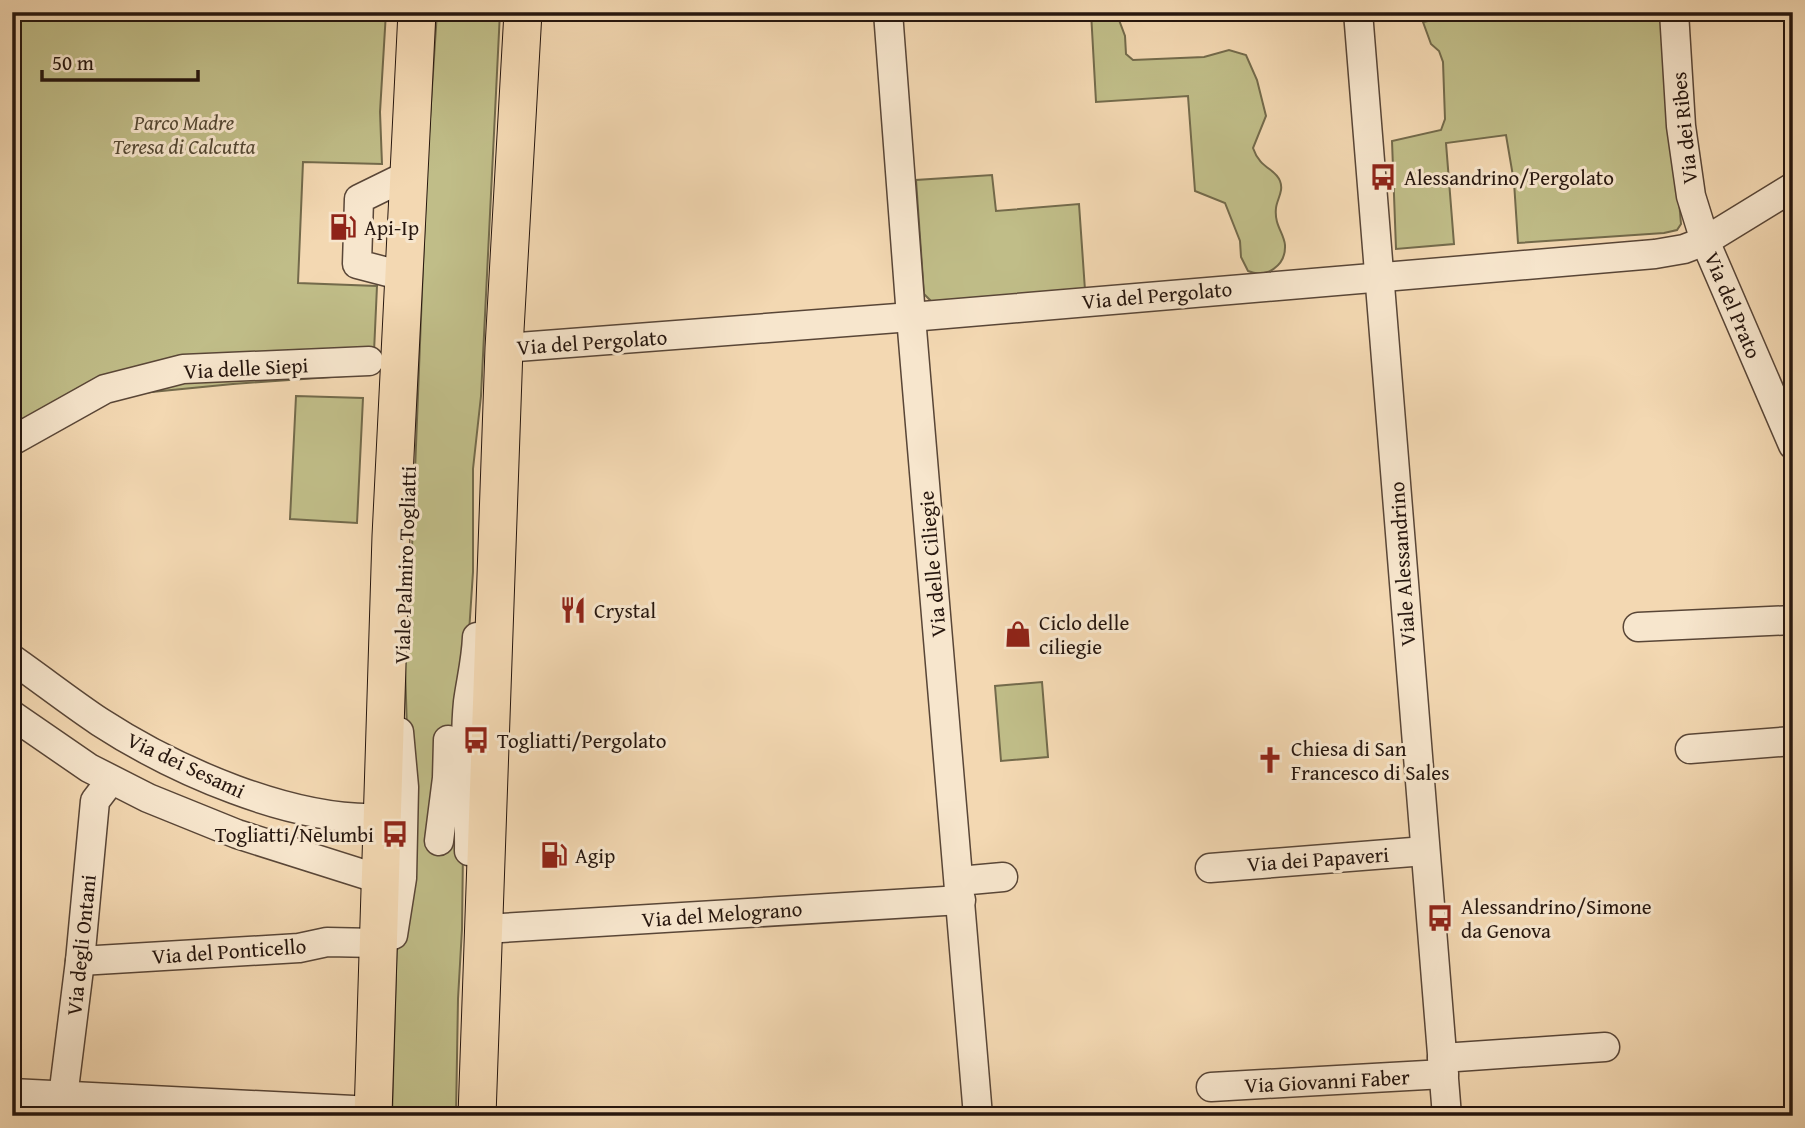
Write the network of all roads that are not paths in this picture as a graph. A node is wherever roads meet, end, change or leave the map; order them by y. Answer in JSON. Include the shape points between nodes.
{"nodes":[{"id":1,"x":417,"y":12,"type":"edge"},
{"id":2,"x":431,"y":12,"type":"edge"},
{"id":3,"x":506,"y":12,"type":"edge"},
{"id":4,"x":523,"y":12,"type":"edge"},
{"id":5,"x":888,"y":12,"type":"edge"},
{"id":6,"x":1358,"y":12,"type":"edge"},
{"id":7,"x":1674,"y":12,"type":"edge"},
{"id":8,"x":408,"y":175,"type":"junction"},
{"id":9,"x":1793,"y":187,"type":"edge"},
{"id":10,"x":1705,"y":242,"type":"junction"},
{"id":11,"x":403,"y":276,"type":"junction"},
{"id":12,"x":1379,"y":276,"type":"junction"},
{"id":13,"x":911,"y":317,"type":"junction"},
{"id":14,"x":504,"y":348,"type":"junction"},
{"id":15,"x":369,"y":361,"type":"dead end"},
{"id":16,"x":18,"y":430,"type":"edge"},
{"id":17,"x":1793,"y":445,"type":"edge"},
{"id":18,"x":1793,"y":620,"type":"edge"},
{"id":19,"x":1638,"y":627,"type":"dead end"},
{"id":20,"x":12,"y":659,"type":"edge"},
{"id":21,"x":39,"y":678,"type":"junction"},
{"id":22,"x":16,"y":718,"type":"edge"},
{"id":23,"x":449,"y":723,"type":"dead end"},
{"id":24,"x":1793,"y":741,"type":"edge"},
{"id":25,"x":1690,"y":749,"type":"dead end"},
{"id":26,"x":111,"y":780,"type":"junction"},
{"id":27,"x":381,"y":818,"type":"junction"},
{"id":28,"x":439,"y":841,"type":"dead end"},
{"id":29,"x":1425,"y":851,"type":"junction"},
{"id":30,"x":1210,"y":868,"type":"dead end"},
{"id":31,"x":1003,"y":877,"type":"dead end"},
{"id":32,"x":379,"y":880,"type":"junction"},
{"id":33,"x":960,"y":890,"type":"junction"},
{"id":34,"x":484,"y":929,"type":"junction"},
{"id":35,"x":377,"y":943,"type":"junction"},
{"id":36,"x":79,"y":961,"type":"junction"},
{"id":37,"x":1605,"y":1047,"type":"dead end"},
{"id":38,"x":1443,"y":1066,"type":"junction"},
{"id":39,"x":1211,"y":1087,"type":"dead end"},
{"id":40,"x":12,"y":1093,"type":"edge"},
{"id":41,"x":63,"y":1106,"type":"edge"},
{"id":42,"x":375,"y":1114,"type":"edge"},
{"id":43,"x":466,"y":1116,"type":"edge"},
{"id":44,"x":477,"y":1116,"type":"edge"},
{"id":45,"x":978,"y":1116,"type":"edge"},
{"id":46,"x":1447,"y":1116,"type":"edge"}],
"edges":[{"from":1,"to":8,"type":"main road","name":"Viale Palmiro Togliatti"},
{"from":2,"to":42,"type":"street","name":"Viale Palmiro Togliatti","via":[[399,724],[404,788],[401,878],[393,929],[385,1096]]},
{"from":3,"to":43,"type":"street","via":[[476,664],[468,702]]},
{"from":4,"to":14,"type":"main road"},
{"from":5,"to":13,"type":"street","name":"Via delle Ciliegie"},
{"from":6,"to":12,"type":"street","name":"Viale Alessandrino"},
{"from":7,"to":10,"type":"street","name":"Via dei Ribes","via":[[1685,157]]},
{"from":8,"to":11,"type":"main road","name":"Viale Palmiro Togliatti"},
{"from":8,"to":11,"type":"street","via":[[365,202],[356,264]]},
{"from":9,"to":10,"type":"street","name":"Via del Pergolato"},
{"from":10,"to":12,"type":"street","name":"Via del Pergolato","via":[[1630,257]]},
{"from":10,"to":17,"type":"street","name":"Via del Prato"},
{"from":11,"to":27,"type":"main road","name":"Viale Palmiro Togliatti"},
{"from":12,"to":13,"type":"street","name":"Via del Pergolato"},
{"from":12,"to":29,"type":"street","name":"Viale Alessandrino"},
{"from":13,"to":14,"type":"street","name":"Via del Pergolato"},
{"from":13,"to":33,"type":"street","name":"Via delle Ciliegie"},
{"from":14,"to":34,"type":"main road"},
{"from":15,"to":16,"type":"street","name":"Via delle Siepi","via":[[183,369],[105,390]]},
{"from":18,"to":19,"type":"street"},
{"from":20,"to":21,"type":"street","name":"Via dei Sesami"},
{"from":21,"to":22,"type":"street"},
{"from":21,"to":27,"type":"street","name":"Via dei Sesami","via":[[128,739],[235,789],[317,814]]},
{"from":22,"to":26,"type":"street","name":"Via dei Sesami"},
{"from":23,"to":28,"type":"street"},
{"from":24,"to":25,"type":"street"},
{"from":26,"to":32,"type":"street","name":"Via dei Sesami","via":[[237,834]]},
{"from":26,"to":36,"type":"street","name":"Via degli Ontani","via":[[95,801]]},
{"from":27,"to":32,"type":"main road","name":"Viale Palmiro Togliatti"},
{"from":29,"to":30,"type":"street","name":"Via dei Papaveri"},
{"from":29,"to":38,"type":"street","name":"Viale Alessandrino"},
{"from":31,"to":33,"type":"street"},
{"from":32,"to":35,"type":"main road","name":"Viale Palmiro Togliatti"},
{"from":33,"to":34,"type":"street","name":"Via del Melograno"},
{"from":33,"to":45,"type":"street","name":"Via delle Ciliegie"},
{"from":34,"to":44,"type":"main road"},
{"from":35,"to":36,"type":"street","name":"Via del Ponticello","via":[[327,942],[299,948]]},
{"from":35,"to":42,"type":"main road","name":"Viale Palmiro Togliatti"},
{"from":36,"to":41,"type":"street","name":"Via degli Ontani"},
{"from":37,"to":38,"type":"street","name":"Via Giovanni Faber"},
{"from":38,"to":39,"type":"street","name":"Via Giovanni Faber"},
{"from":38,"to":46,"type":"street","name":"Viale Alessandrino"},
{"from":40,"to":41,"type":"street"},
{"from":41,"to":42,"type":"street"}]}
